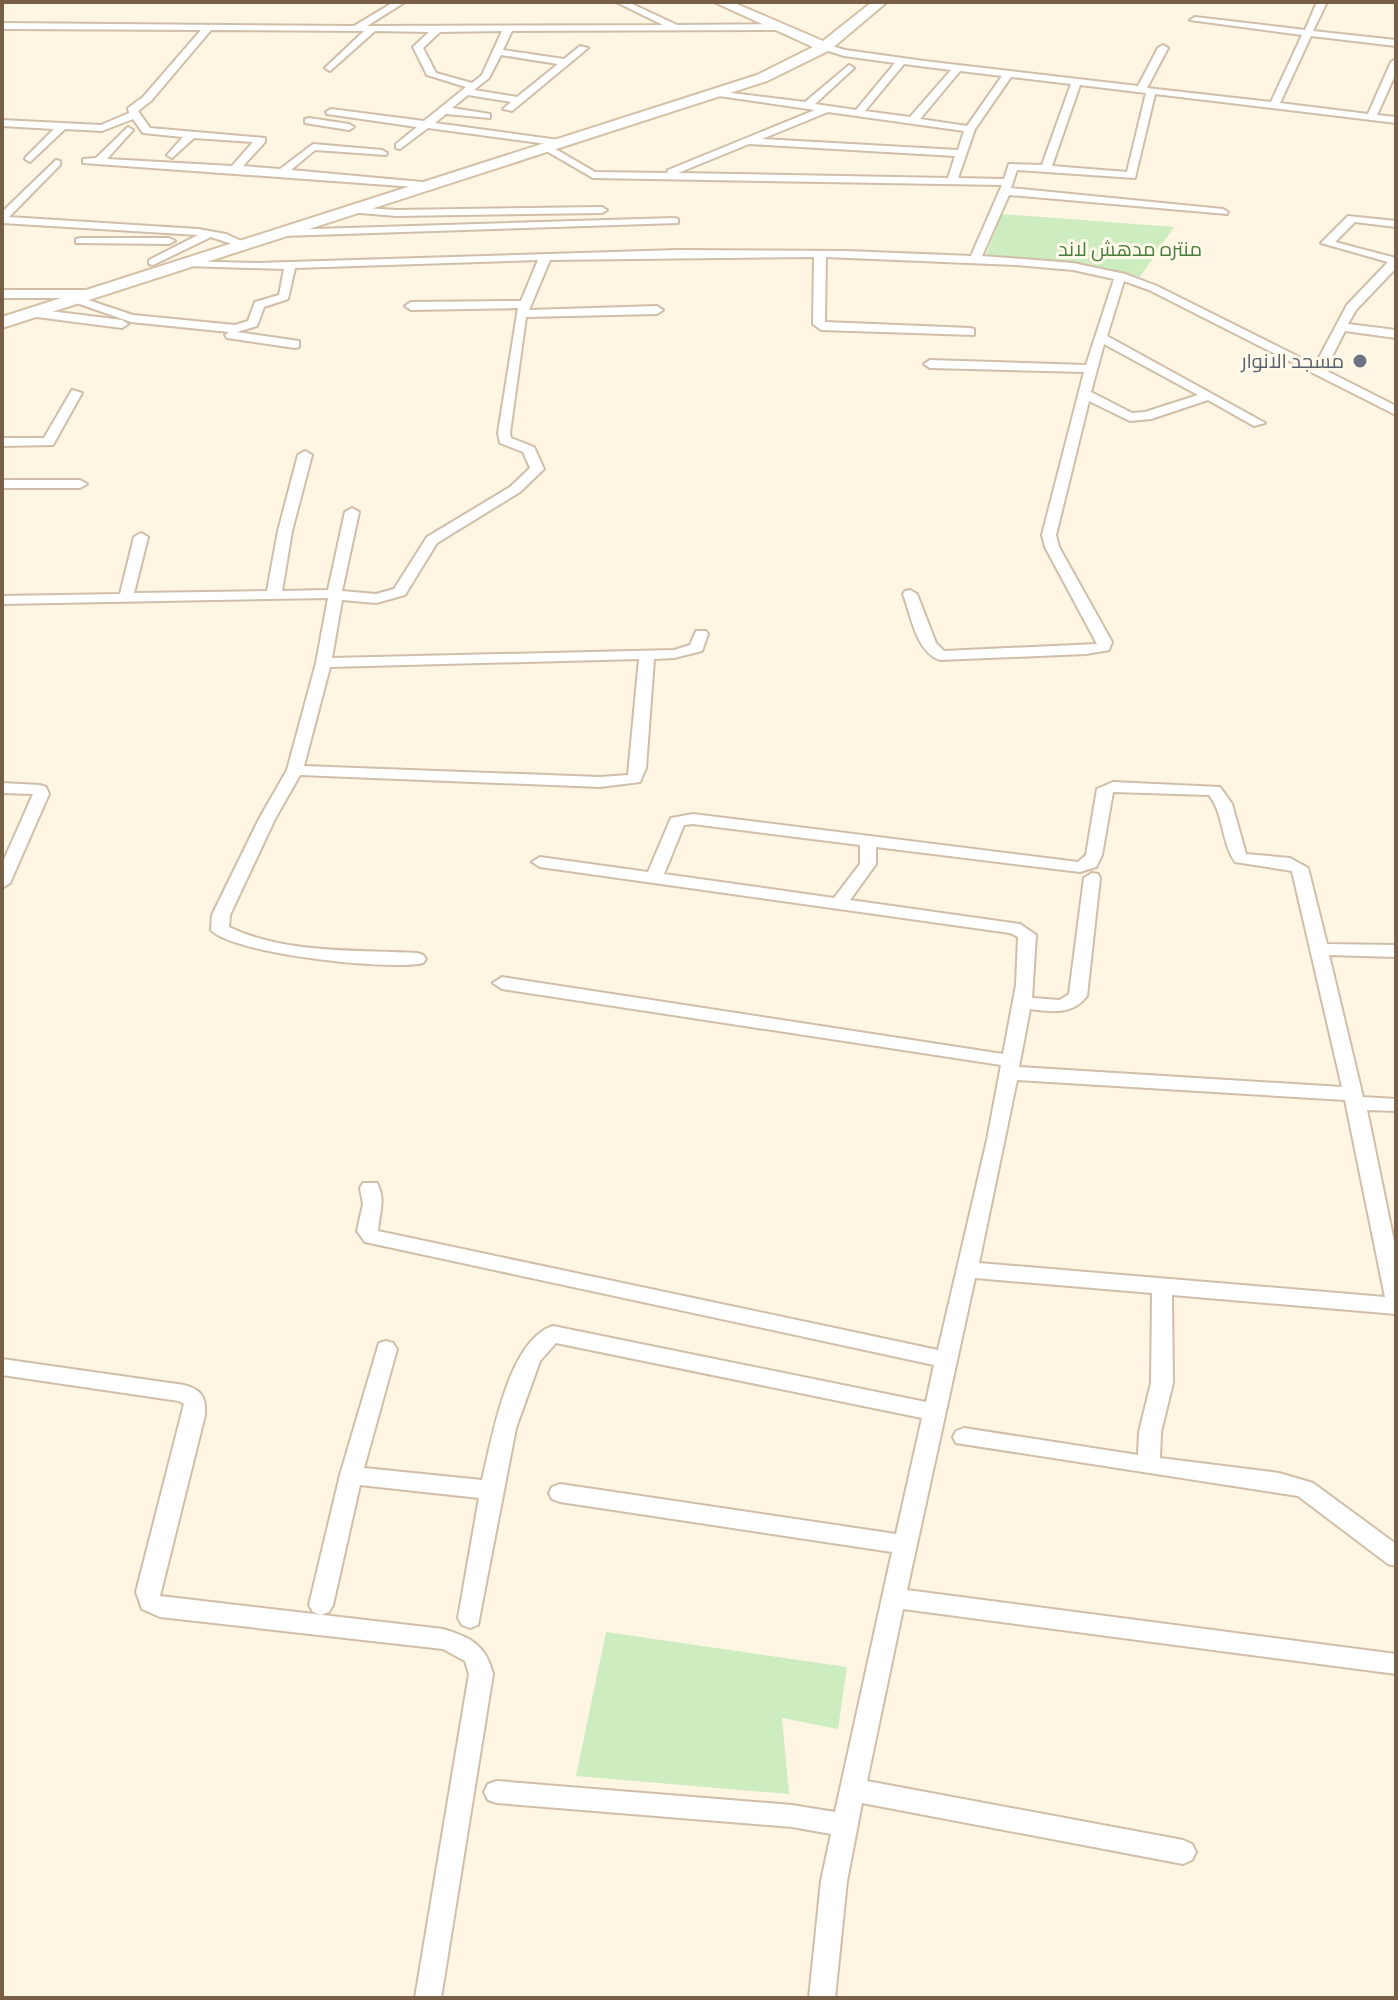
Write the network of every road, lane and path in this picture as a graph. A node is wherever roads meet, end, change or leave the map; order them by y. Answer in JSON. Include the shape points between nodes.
{"nodes":[{"id":1,"x":400,"y":2,"type":"edge"},
{"id":2,"x":621,"y":2,"type":"edge"},
{"id":3,"x":721,"y":2,"type":"edge"},
{"id":4,"x":880,"y":2,"type":"edge"},
{"id":5,"x":1322,"y":2,"type":"edge"},
{"id":6,"x":1195,"y":20,"type":"dead end"},
{"id":7,"x":2,"y":26,"type":"edge"},
{"id":8,"x":779,"y":27,"type":"junction"},
{"id":9,"x":207,"y":29,"type":"junction"},
{"id":10,"x":354,"y":29,"type":"junction"},
{"id":11,"x":372,"y":29,"type":"junction"},
{"id":12,"x":438,"y":29,"type":"junction"},
{"id":13,"x":508,"y":29,"type":"junction"},
{"id":14,"x":679,"y":29,"type":"junction"},
{"id":15,"x":1308,"y":33,"type":"junction"},
{"id":16,"x":1396,"y":43,"type":"edge"},
{"id":17,"x":825,"y":47,"type":"junction"},
{"id":18,"x":583,"y":48,"type":"dead end"},
{"id":19,"x":1163,"y":48,"type":"dead end"},
{"id":20,"x":498,"y":52,"type":"junction"},
{"id":21,"x":902,"y":61,"type":"junction"},
{"id":22,"x":566,"y":62,"type":"junction"},
{"id":23,"x":1396,"y":62,"type":"edge"},
{"id":24,"x":330,"y":68,"type":"dead end"},
{"id":25,"x":849,"y":68,"type":"dead end"},
{"id":26,"x":958,"y":68,"type":"junction"},
{"id":27,"x":1008,"y":75,"type":"junction"},
{"id":28,"x":1076,"y":83,"type":"junction"},
{"id":29,"x":469,"y":89,"type":"junction"},
{"id":30,"x":1146,"y":91,"type":"junction"},
{"id":31,"x":719,"y":93,"type":"junction"},
{"id":32,"x":519,"y":100,"type":"junction"},
{"id":33,"x":808,"y":105,"type":"junction"},
{"id":34,"x":1274,"y":106,"type":"junction"},
{"id":35,"x":828,"y":108,"type":"junction"},
{"id":36,"x":508,"y":109,"type":"dead end"},
{"id":37,"x":442,"y":110,"type":"junction"},
{"id":38,"x":331,"y":112,"type":"dead end"},
{"id":39,"x":859,"y":112,"type":"junction"},
{"id":40,"x":133,"y":115,"type":"junction"},
{"id":41,"x":486,"y":116,"type":"dead end"},
{"id":42,"x":1371,"y":117,"type":"junction"},
{"id":43,"x":914,"y":119,"type":"junction"},
{"id":44,"x":1396,"y":120,"type":"edge"},
{"id":45,"x":309,"y":121,"type":"dead end"},
{"id":46,"x":2,"y":123,"type":"edge"},
{"id":47,"x":424,"y":124,"type":"junction"},
{"id":48,"x":62,"y":126,"type":"junction"},
{"id":49,"x":102,"y":128,"type":"junction"},
{"id":50,"x":970,"y":129,"type":"junction"},
{"id":51,"x":128,"y":130,"type":"junction"},
{"id":52,"x":147,"y":131,"type":"junction"},
{"id":53,"x":192,"y":134,"type":"junction"},
{"id":54,"x":412,"y":135,"type":"junction"},
{"id":55,"x":748,"y":141,"type":"junction"},
{"id":56,"x":400,"y":146,"type":"dead end"},
{"id":57,"x":556,"y":146,"type":"junction"},
{"id":58,"x":382,"y":153,"type":"dead end"},
{"id":59,"x":961,"y":153,"type":"junction"},
{"id":60,"x":172,"y":155,"type":"dead end"},
{"id":61,"x":30,"y":159,"type":"dead end"},
{"id":62,"x":56,"y":163,"type":"dead end"},
{"id":63,"x":1046,"y":168,"type":"junction"},
{"id":64,"x":235,"y":169,"type":"junction"},
{"id":65,"x":412,"y":171,"type":"dead end"},
{"id":66,"x":282,"y":173,"type":"junction"},
{"id":67,"x":663,"y":176,"type":"junction"},
{"id":68,"x":952,"y":181,"type":"junction"},
{"id":69,"x":435,"y":184,"type":"junction"},
{"id":70,"x":1006,"y":187,"type":"junction"},
{"id":71,"x":352,"y":210,"type":"junction"},
{"id":72,"x":602,"y":210,"type":"dead end"},
{"id":73,"x":1223,"y":212,"type":"dead end"},
{"id":74,"x":2,"y":219,"type":"edge"},
{"id":75,"x":674,"y":221,"type":"dead end"},
{"id":76,"x":1396,"y":224,"type":"edge"},
{"id":77,"x":282,"y":233,"type":"junction"},
{"id":78,"x":209,"y":234,"type":"junction"},
{"id":79,"x":80,"y":241,"type":"dead end"},
{"id":80,"x":195,"y":241,"type":"junction"},
{"id":81,"x":244,"y":245,"type":"junction"},
{"id":82,"x":820,"y":254,"type":"junction"},
{"id":83,"x":545,"y":258,"type":"junction"},
{"id":84,"x":975,"y":260,"type":"junction"},
{"id":85,"x":1396,"y":261,"type":"edge"},
{"id":86,"x":153,"y":262,"type":"dead end"},
{"id":87,"x":186,"y":263,"type":"junction"},
{"id":88,"x":290,"y":265,"type":"junction"},
{"id":89,"x":1121,"y":276,"type":"junction"},
{"id":90,"x":2,"y":294,"type":"edge"},
{"id":91,"x":91,"y":294,"type":"junction"},
{"id":92,"x":75,"y":299,"type":"junction"},
{"id":93,"x":411,"y":306,"type":"dead end"},
{"id":94,"x":523,"y":309,"type":"junction"},
{"id":95,"x":657,"y":310,"type":"dead end"},
{"id":96,"x":33,"y":313,"type":"junction"},
{"id":97,"x":2,"y":323,"type":"edge"},
{"id":98,"x":1340,"y":327,"type":"junction"},
{"id":99,"x":970,"y":332,"type":"dead end"},
{"id":100,"x":1396,"y":334,"type":"edge"},
{"id":101,"x":1100,"y":337,"type":"junction"},
{"id":102,"x":295,"y":344,"type":"dead end"},
{"id":103,"x":930,"y":364,"type":"dead end"},
{"id":104,"x":1091,"y":369,"type":"junction"},
{"id":105,"x":1318,"y":371,"type":"junction"},
{"id":106,"x":76,"y":393,"type":"dead end"},
{"id":107,"x":1085,"y":394,"type":"junction"},
{"id":108,"x":1209,"y":396,"type":"junction"},
{"id":109,"x":1395,"y":410,"type":"edge"},
{"id":110,"x":1259,"y":423,"type":"dead end"},
{"id":111,"x":2,"y":442,"type":"edge"},
{"id":112,"x":305,"y":455,"type":"dead end"},
{"id":113,"x":2,"y":484,"type":"edge"},
{"id":114,"x":80,"y":484,"type":"dead end"},
{"id":115,"x":352,"y":512,"type":"dead end"},
{"id":116,"x":141,"y":537,"type":"dead end"},
{"id":117,"x":274,"y":593,"type":"junction"},
{"id":118,"x":334,"y":594,"type":"junction"},
{"id":119,"x":910,"y":594,"type":"dead end"},
{"id":120,"x":126,"y":597,"type":"junction"},
{"id":121,"x":9,"y":600,"type":"edge"},
{"id":122,"x":2,"y":618,"type":"edge"},
{"id":123,"x":701,"y":634,"type":"dead end"},
{"id":124,"x":647,"y":654,"type":"junction"},
{"id":125,"x":324,"y":663,"type":"junction"},
{"id":126,"x":295,"y":770,"type":"junction"},
{"id":127,"x":2,"y":788,"type":"edge"},
{"id":128,"x":868,"y":840,"type":"junction"},
{"id":129,"x":540,"y":862,"type":"dead end"},
{"id":130,"x":654,"y":878,"type":"junction"},
{"id":131,"x":1092,"y":878,"type":"dead end"},
{"id":132,"x":2,"y":883,"type":"edge"},
{"id":133,"x":837,"y":905,"type":"junction"},
{"id":134,"x":1319,"y":949,"type":"junction"},
{"id":135,"x":1396,"y":951,"type":"edge"},
{"id":136,"x":417,"y":959,"type":"dead end"},
{"id":137,"x":502,"y":983,"type":"dead end"},
{"id":138,"x":1023,"y":1003,"type":"junction"},
{"id":139,"x":1010,"y":1067,"type":"junction"},
{"id":140,"x":1354,"y":1098,"type":"junction"},
{"id":141,"x":1396,"y":1105,"type":"edge"},
{"id":142,"x":370,"y":1188,"type":"dead end"},
{"id":143,"x":968,"y":1270,"type":"junction"},
{"id":144,"x":1162,"y":1288,"type":"junction"},
{"id":145,"x":1396,"y":1304,"type":"edge"},
{"id":146,"x":386,"y":1349,"type":"dead end"},
{"id":147,"x":946,"y":1360,"type":"junction"},
{"id":148,"x":2,"y":1367,"type":"edge"},
{"id":149,"x":934,"y":1412,"type":"junction"},
{"id":150,"x":964,"y":1437,"type":"dead end"},
{"id":151,"x":1149,"y":1466,"type":"junction"},
{"id":152,"x":351,"y":1475,"type":"junction"},
{"id":153,"x":491,"y":1490,"type":"junction"},
{"id":154,"x":560,"y":1493,"type":"dead end"},
{"id":155,"x":903,"y":1544,"type":"junction"},
{"id":156,"x":1396,"y":1557,"type":"edge"},
{"id":157,"x":892,"y":1598,"type":"junction"},
{"id":158,"x":321,"y":1605,"type":"dead end"},
{"id":159,"x":470,"y":1618,"type":"dead end"},
{"id":160,"x":1396,"y":1664,"type":"edge"},
{"id":161,"x":853,"y":1790,"type":"junction"},
{"id":162,"x":497,"y":1792,"type":"dead end"},
{"id":163,"x":845,"y":1825,"type":"junction"},
{"id":164,"x":1183,"y":1852,"type":"dead end"},
{"id":165,"x":428,"y":1998,"type":"edge"},
{"id":166,"x":822,"y":1998,"type":"edge"}],
"edges":[{"from":1,"to":10,"type":"street"},
{"from":2,"to":14,"type":"street"},
{"from":3,"to":8,"type":"main road"},
{"from":4,"to":17,"type":"main road"},
{"from":5,"to":15,"type":"street"},
{"from":6,"to":15,"type":"street"},
{"from":7,"to":9,"type":"street"},
{"from":8,"to":14,"type":"street"},
{"from":8,"to":17,"type":"main road"},
{"from":9,"to":10,"type":"street"},
{"from":9,"to":40,"type":"street","via":[[132,110]]},
{"from":10,"to":11,"type":"street"},
{"from":11,"to":12,"type":"street"},
{"from":11,"to":24,"type":"street"},
{"from":12,"to":13,"type":"street"},
{"from":12,"to":29,"type":"street","via":[[418,47],[432,75]]},
{"from":13,"to":14,"type":"street"},
{"from":13,"to":20,"type":"street"},
{"from":15,"to":16,"type":"street"},
{"from":15,"to":34,"type":"street"},
{"from":17,"to":21,"type":"street"},
{"from":17,"to":31,"type":"main road"},
{"from":18,"to":22,"type":"street"},
{"from":19,"to":30,"type":"street"},
{"from":20,"to":22,"type":"street"},
{"from":20,"to":29,"type":"street","via":[[488,73]]},
{"from":21,"to":26,"type":"street"},
{"from":21,"to":39,"type":"street"},
{"from":22,"to":32,"type":"street"},
{"from":23,"to":42,"type":"street"},
{"from":25,"to":33,"type":"street"},
{"from":26,"to":27,"type":"street"},
{"from":26,"to":43,"type":"street"},
{"from":27,"to":28,"type":"street"},
{"from":27,"to":50,"type":"street"},
{"from":28,"to":30,"type":"street"},
{"from":28,"to":63,"type":"street"},
{"from":29,"to":32,"type":"street"},
{"from":29,"to":37,"type":"street"},
{"from":30,"to":34,"type":"street"},
{"from":30,"to":63,"type":"street","via":[[1131,176]]},
{"from":31,"to":33,"type":"street"},
{"from":31,"to":57,"type":"main road"},
{"from":32,"to":36,"type":"street"},
{"from":33,"to":35,"type":"street"},
{"from":34,"to":42,"type":"street"},
{"from":35,"to":39,"type":"street"},
{"from":35,"to":55,"type":"street"},
{"from":37,"to":41,"type":"street"},
{"from":37,"to":47,"type":"street"},
{"from":38,"to":47,"type":"street"},
{"from":39,"to":43,"type":"street"},
{"from":40,"to":49,"type":"street"},
{"from":40,"to":52,"type":"street"},
{"from":42,"to":44,"type":"street"},
{"from":43,"to":50,"type":"street"},
{"from":45,"to":54,"type":"street"},
{"from":46,"to":48,"type":"street"},
{"from":47,"to":54,"type":"street"},
{"from":47,"to":57,"type":"street"},
{"from":48,"to":49,"type":"street"},
{"from":48,"to":61,"type":"street"},
{"from":49,"to":51,"type":"street"},
{"from":50,"to":59,"type":"street"},
{"from":51,"to":52,"type":"street"},
{"from":51,"to":64,"type":"street","via":[[92,162]]},
{"from":52,"to":53,"type":"street"},
{"from":53,"to":60,"type":"street"},
{"from":53,"to":64,"type":"street","via":[[261,140]]},
{"from":54,"to":56,"type":"street"},
{"from":55,"to":59,"type":"street"},
{"from":55,"to":67,"type":"street"},
{"from":57,"to":67,"type":"street","via":[[590,174]]},
{"from":57,"to":69,"type":"main road"},
{"from":58,"to":66,"type":"street","via":[[313,147]]},
{"from":59,"to":68,"type":"street"},
{"from":62,"to":74,"type":"street"},
{"from":63,"to":70,"type":"street","via":[[1013,166]]},
{"from":64,"to":66,"type":"street"},
{"from":65,"to":69,"type":"street"},
{"from":66,"to":69,"type":"street"},
{"from":67,"to":68,"type":"street"},
{"from":68,"to":70,"type":"street"},
{"from":69,"to":71,"type":"main road"},
{"from":70,"to":73,"type":"street"},
{"from":70,"to":84,"type":"street"},
{"from":71,"to":72,"type":"street"},
{"from":71,"to":77,"type":"main road"},
{"from":74,"to":78,"type":"street"},
{"from":75,"to":77,"type":"street"},
{"from":76,"to":85,"type":"street","via":[[1352,218],[1327,243]]},
{"from":77,"to":81,"type":"main road"},
{"from":78,"to":80,"type":"street"},
{"from":78,"to":81,"type":"street"},
{"from":79,"to":80,"type":"street"},
{"from":80,"to":86,"type":"street"},
{"from":81,"to":87,"type":"main road"},
{"from":82,"to":83,"type":"street"},
{"from":82,"to":84,"type":"street"},
{"from":82,"to":99,"type":"street","via":[[819,324]]},
{"from":83,"to":88,"type":"street"},
{"from":83,"to":94,"type":"street"},
{"from":84,"to":89,"type":"street"},
{"from":85,"to":98,"type":"street","via":[[1364,292]]},
{"from":87,"to":88,"type":"street"},
{"from":87,"to":91,"type":"main road"},
{"from":88,"to":92,"type":"street","via":[[284,297],[261,303],[253,323],[236,329],[131,318]]},
{"from":89,"to":101,"type":"street"},
{"from":89,"to":105,"type":"street"},
{"from":90,"to":91,"type":"street"},
{"from":91,"to":92,"type":"main road"},
{"from":92,"to":96,"type":"main road"},
{"from":93,"to":94,"type":"street"},
{"from":94,"to":95,"type":"street"},
{"from":94,"to":118,"type":"street","via":[[504,433],[505,440],[529,450],[537,469],[493,505],[439,534],[400,592],[358,598]]},
{"from":96,"to":97,"type":"main road"},
{"from":96,"to":102,"type":"street"},
{"from":98,"to":100,"type":"street"},
{"from":98,"to":105,"type":"street"},
{"from":101,"to":104,"type":"street"},
{"from":101,"to":108,"type":"street"},
{"from":103,"to":104,"type":"street"},
{"from":104,"to":107,"type":"street"},
{"from":105,"to":109,"type":"street"},
{"from":106,"to":111,"type":"street","via":[[48,442]]},
{"from":107,"to":108,"type":"street","via":[[1130,417]]},
{"from":107,"to":119,"type":"street","via":[[1050,540],[1104,647],[940,656],[929,645]]},
{"from":108,"to":110,"type":"street"},
{"from":112,"to":117,"type":"street"},
{"from":113,"to":114,"type":"street"},
{"from":115,"to":118,"type":"street"},
{"from":116,"to":120,"type":"street"},
{"from":117,"to":118,"type":"street"},
{"from":117,"to":120,"type":"street"},
{"from":118,"to":125,"type":"street"},
{"from":120,"to":121,"type":"street"},
{"from":121,"to":122,"type":"street"},
{"from":123,"to":124,"type":"street","via":[[697,648],[689,652]]},
{"from":124,"to":125,"type":"street"},
{"from":124,"to":126,"type":"street","via":[[634,779]]},
{"from":125,"to":126,"type":"street"},
{"from":126,"to":136,"type":"street","via":[[221,915],[220,930],[246,942],[290,949]]},
{"from":127,"to":132,"type":"street","via":[[35,789],[41,794]]},
{"from":128,"to":130,"type":"street","via":[[684,819],[677,821]]},
{"from":128,"to":133,"type":"street","via":[[868,864]]},
{"from":128,"to":134,"type":"street","via":[[1080,867],[1094,855],[1105,789],[1214,790],[1223,801],[1237,854],[1300,868]]},
{"from":129,"to":130,"type":"street"},
{"from":130,"to":133,"type":"street"},
{"from":131,"to":138,"type":"street","via":[[1078,996],[1063,1006]]},
{"from":133,"to":138,"type":"street","via":[[1022,931],[1028,956]]},
{"from":134,"to":135,"type":"street"},
{"from":134,"to":140,"type":"street"},
{"from":137,"to":139,"type":"street"},
{"from":138,"to":139,"type":"street"},
{"from":139,"to":140,"type":"street"},
{"from":139,"to":143,"type":"street"},
{"from":140,"to":141,"type":"street"},
{"from":140,"to":145,"type":"street"},
{"from":142,"to":147,"type":"street","via":[[373,1208],[367,1231],[372,1237]]},
{"from":143,"to":144,"type":"street"},
{"from":143,"to":147,"type":"street"},
{"from":144,"to":145,"type":"street"},
{"from":144,"to":151,"type":"street","via":[[1162,1383],[1150,1432]]},
{"from":146,"to":152,"type":"street"},
{"from":147,"to":149,"type":"street"},
{"from":148,"to":165,"type":"street","via":[[184,1393],[195,1400],[148,1592],[150,1602],[443,1639],[469,1647],[479,1658],[481,1674]]},
{"from":149,"to":153,"type":"street","via":[[553,1334],[537,1344],[517,1390]]},
{"from":149,"to":155,"type":"street"},
{"from":150,"to":151,"type":"street"},
{"from":151,"to":156,"type":"street","via":[[1305,1489]]},
{"from":152,"to":153,"type":"street"},
{"from":152,"to":158,"type":"street"},
{"from":153,"to":159,"type":"street"},
{"from":154,"to":155,"type":"street"},
{"from":155,"to":157,"type":"street"},
{"from":157,"to":160,"type":"street"},
{"from":157,"to":161,"type":"street"},
{"from":161,"to":163,"type":"street"},
{"from":161,"to":164,"type":"street"},
{"from":162,"to":163,"type":"street"},
{"from":163,"to":166,"type":"street"}]}
